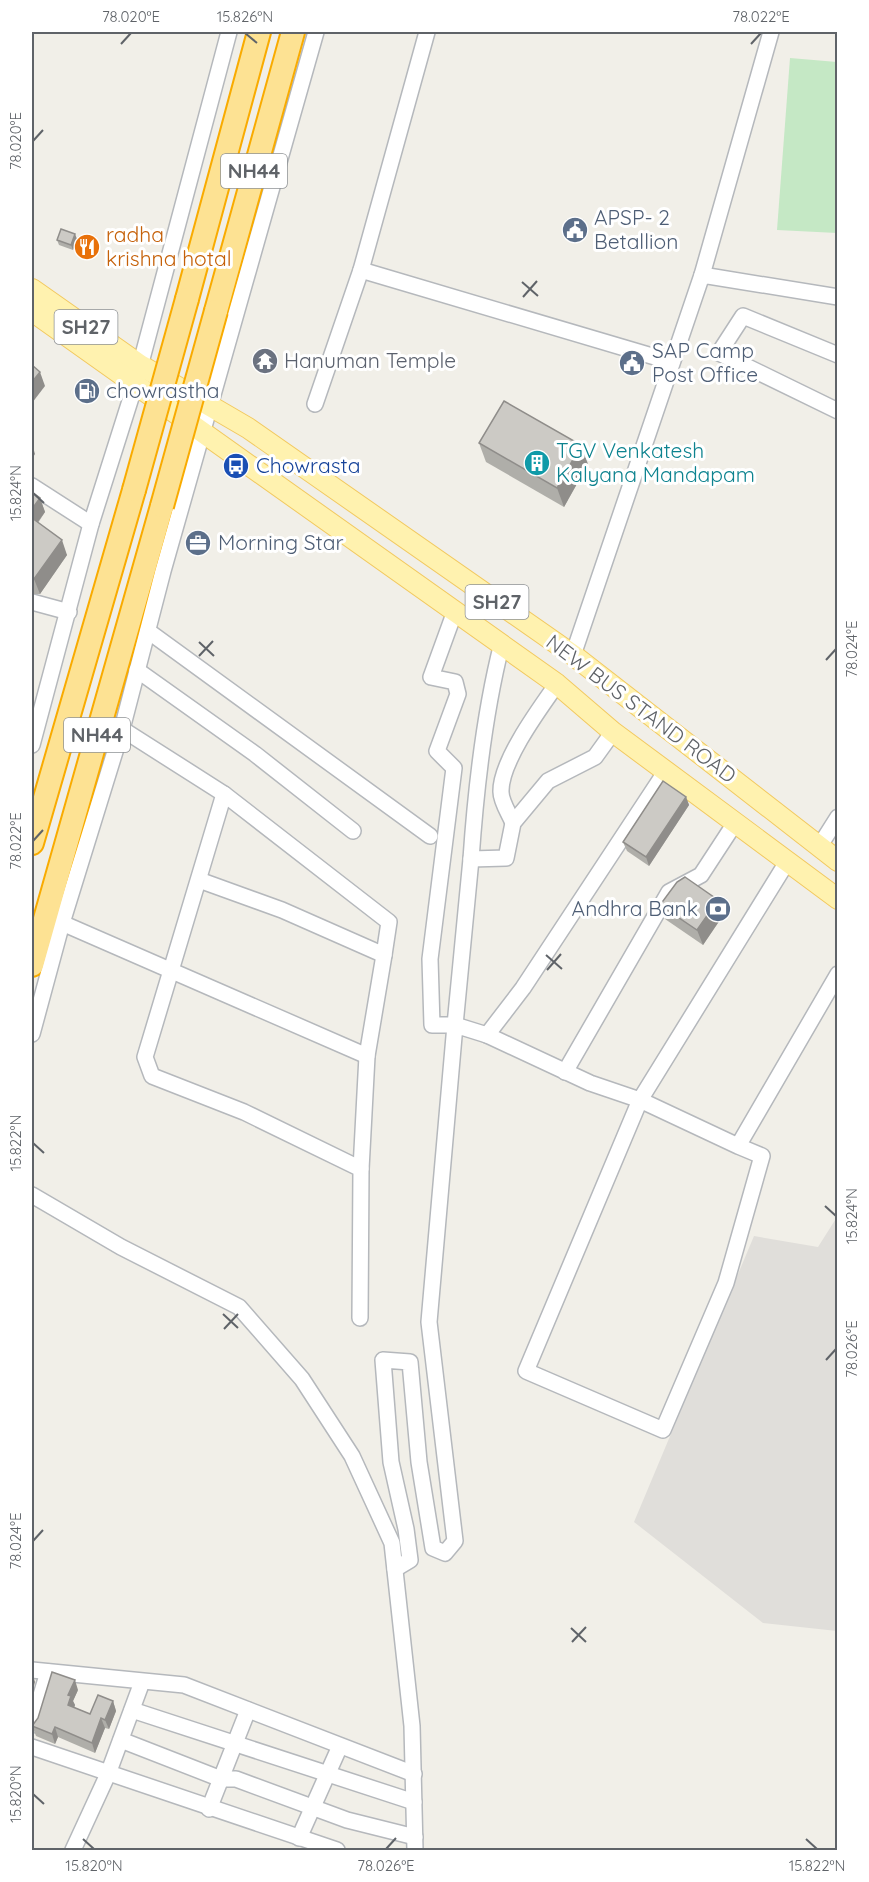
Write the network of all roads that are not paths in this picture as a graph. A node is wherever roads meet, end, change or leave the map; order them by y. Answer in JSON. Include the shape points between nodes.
{"nodes":[{"id":1,"x":229,"y":32,"type":"edge"},
{"id":2,"x":259,"y":32,"type":"edge"},
{"id":3,"x":292,"y":32,"type":"edge"},
{"id":4,"x":316,"y":32,"type":"edge"},
{"id":5,"x":427,"y":32,"type":"edge"},
{"id":6,"x":771,"y":32,"type":"edge"},
{"id":7,"x":361,"y":270,"type":"junction"},
{"id":8,"x":702,"y":275,"type":"junction"},
{"id":9,"x":32,"y":289,"type":"edge"},
{"id":10,"x":837,"y":297,"type":"edge"},
{"id":11,"x":32,"y":311,"type":"edge"},
{"id":12,"x":837,"y":355,"type":"edge"},
{"id":13,"x":672,"y":362,"type":"junction"},
{"id":14,"x":140,"y":365,"type":"junction"},
{"id":15,"x":135,"y":385,"type":"junction"},
{"id":16,"x":315,"y":404,"type":"dead end"},
{"id":17,"x":210,"y":405,"type":"junction"},
{"id":18,"x":837,"y":411,"type":"edge"},
{"id":19,"x":203,"y":430,"type":"junction"},
{"id":20,"x":32,"y":486,"type":"edge"},
{"id":21,"x":91,"y":524,"type":"junction"},
{"id":22,"x":32,"y":602,"type":"edge"},
{"id":23,"x":455,"y":611,"type":"junction"},
{"id":24,"x":69,"y":612,"type":"junction"},
{"id":25,"x":148,"y":631,"type":"junction"},
{"id":26,"x":502,"y":644,"type":"junction"},
{"id":27,"x":573,"y":655,"type":"junction"},
{"id":28,"x":137,"y":670,"type":"junction"},
{"id":29,"x":557,"y":684,"type":"junction"},
{"id":30,"x":122,"y":729,"type":"junction"},
{"id":31,"x":613,"y":732,"type":"junction"},
{"id":32,"x":32,"y":745,"type":"edge"},
{"id":33,"x":666,"y":771,"type":"junction"},
{"id":34,"x":224,"y":794,"type":"junction"},
{"id":35,"x":837,"y":817,"type":"edge"},
{"id":36,"x":735,"y":823,"type":"junction"},
{"id":37,"x":513,"y":824,"type":"junction"},
{"id":38,"x":353,"y":831,"type":"dead end"},
{"id":39,"x":430,"y":836,"type":"dead end"},
{"id":40,"x":32,"y":843,"type":"edge"},
{"id":41,"x":819,"y":847,"type":"junction"},
{"id":42,"x":471,"y":859,"type":"junction"},
{"id":43,"x":837,"y":861,"type":"edge"},
{"id":44,"x":787,"y":862,"type":"junction"},
{"id":45,"x":199,"y":880,"type":"junction"},
{"id":46,"x":837,"y":899,"type":"edge"},
{"id":47,"x":62,"y":923,"type":"junction"},
{"id":48,"x":384,"y":955,"type":"junction"},
{"id":49,"x":32,"y":965,"type":"edge"},
{"id":50,"x":170,"y":971,"type":"junction"},
{"id":51,"x":837,"y":974,"type":"edge"},
{"id":52,"x":455,"y":1025,"type":"junction"},
{"id":53,"x":32,"y":1034,"type":"edge"},
{"id":54,"x":487,"y":1035,"type":"junction"},
{"id":55,"x":367,"y":1056,"type":"junction"},
{"id":56,"x":566,"y":1072,"type":"junction"},
{"id":57,"x":640,"y":1100,"type":"junction"},
{"id":58,"x":738,"y":1146,"type":"junction"},
{"id":59,"x":361,"y":1169,"type":"junction"},
{"id":60,"x":32,"y":1195,"type":"edge"},
{"id":61,"x":360,"y":1317,"type":"dead end"},
{"id":62,"x":395,"y":1569,"type":"junction"},
{"id":63,"x":32,"y":1670,"type":"edge"},
{"id":64,"x":48,"y":1672,"type":"junction"},
{"id":65,"x":142,"y":1682,"type":"junction"},
{"id":66,"x":132,"y":1710,"type":"junction"},
{"id":67,"x":248,"y":1710,"type":"junction"},
{"id":68,"x":32,"y":1725,"type":"edge"},
{"id":69,"x":121,"y":1740,"type":"junction"},
{"id":70,"x":235,"y":1743,"type":"junction"},
{"id":71,"x":340,"y":1746,"type":"junction"},
{"id":72,"x":32,"y":1747,"type":"edge"},
{"id":73,"x":328,"y":1773,"type":"junction"},
{"id":74,"x":108,"y":1774,"type":"junction"},
{"id":75,"x":414,"y":1774,"type":"junction"},
{"id":76,"x":221,"y":1779,"type":"junction"},
{"id":77,"x":414,"y":1802,"type":"junction"},
{"id":78,"x":313,"y":1806,"type":"junction"},
{"id":79,"x":209,"y":1809,"type":"junction"},
{"id":80,"x":299,"y":1838,"type":"junction"},
{"id":81,"x":415,"y":1844,"type":"edge"},
{"id":82,"x":73,"y":1851,"type":"edge"},
{"id":83,"x":337,"y":1851,"type":"edge"}],
"edges":[{"from":1,"to":14,"type":"street"},
{"from":2,"to":40,"type":"highway","number":"NH44","bridge":true},
{"from":3,"to":49,"type":"highway","number":"NH44","bridge":true},
{"from":4,"to":17,"type":"street"},
{"from":5,"to":7,"type":"street"},
{"from":6,"to":8,"type":"street"},
{"from":7,"to":13,"type":"street"},
{"from":7,"to":16,"type":"street"},
{"from":8,"to":10,"type":"street"},
{"from":8,"to":13,"type":"street"},
{"from":9,"to":14,"type":"main road","number":"SH27"},
{"from":11,"to":15,"type":"main road","number":"SH27"},
{"from":12,"to":18,"type":"street","via":[[743,316],[719,353]]},
{"from":13,"to":27,"type":"street"},
{"from":14,"to":15,"type":"street"},
{"from":14,"to":17,"type":"main road","name":"NEW BUS STAND ROAD","number":"SH27"},
{"from":15,"to":19,"type":"main road","number":"SH27"},
{"from":15,"to":21,"type":"street"},
{"from":17,"to":19,"type":"street"},
{"from":17,"to":27,"type":"main road","name":"NEW BUS STAND ROAD","number":"SH27","via":[[258,434]]},
{"from":19,"to":23,"type":"main road","name":"NEW BUS STAND ROAD","number":"SH27"},
{"from":19,"to":25,"type":"street"},
{"from":20,"to":21,"type":"street"},
{"from":21,"to":24,"type":"street"},
{"from":22,"to":24,"type":"street"},
{"from":23,"to":26,"type":"main road","name":"NEW BUS STAND ROAD","number":"SH27"},
{"from":23,"to":52,"type":"street","via":[[430,677],[455,682],[458,694],[436,750],[454,768],[430,959],[432,1025]]},
{"from":24,"to":32,"type":"street"},
{"from":25,"to":28,"type":"street"},
{"from":25,"to":39,"type":"street"},
{"from":26,"to":29,"type":"main road","name":"NEW BUS STAND ROAD","number":"SH27"},
{"from":26,"to":42,"type":"street","via":[[488,701]]},
{"from":27,"to":41,"type":"main road","name":"NEW BUS STAND ROAD","number":"SH27"},
{"from":28,"to":30,"type":"street"},
{"from":28,"to":38,"type":"street","via":[[255,754]]},
{"from":29,"to":31,"type":"main road","name":"NEW BUS STAND ROAD","number":"SH27"},
{"from":29,"to":37,"type":"street","via":[[524,731],[510,762],[501,793]]},
{"from":30,"to":34,"type":"street"},
{"from":30,"to":47,"type":"street"},
{"from":31,"to":33,"type":"main road","name":"NEW BUS STAND ROAD","number":"SH27"},
{"from":31,"to":37,"type":"street","via":[[595,757],[548,781]]},
{"from":33,"to":36,"type":"main road","name":"NEW BUS STAND ROAD","number":"SH27"},
{"from":33,"to":54,"type":"street","via":[[523,988]]},
{"from":34,"to":45,"type":"street"},
{"from":34,"to":48,"type":"street","via":[[389,922]]},
{"from":35,"to":41,"type":"street"},
{"from":36,"to":44,"type":"main road","name":"NEW BUS STAND ROAD","number":"SH27"},
{"from":36,"to":56,"type":"street","via":[[701,875],[669,892]]},
{"from":37,"to":42,"type":"street","via":[[506,858]]},
{"from":41,"to":43,"type":"main road","name":"NEW BUS STAND ROAD","number":"SH27"},
{"from":42,"to":52,"type":"street"},
{"from":44,"to":46,"type":"main road","name":"NEW BUS STAND ROAD","number":"SH27"},
{"from":44,"to":57,"type":"street"},
{"from":45,"to":48,"type":"street","via":[[282,910]]},
{"from":45,"to":50,"type":"street"},
{"from":47,"to":50,"type":"street"},
{"from":47,"to":53,"type":"street"},
{"from":48,"to":55,"type":"street"},
{"from":50,"to":55,"type":"street"},
{"from":50,"to":59,"type":"street","via":[[145,1058],[152,1076],[244,1112]]},
{"from":51,"to":58,"type":"street"},
{"from":52,"to":54,"type":"street"},
{"from":52,"to":62,"type":"street","via":[[429,1322],[455,1541],[445,1553],[433,1548],[418,1462],[410,1362],[383,1360],[391,1462],[410,1560]]},
{"from":54,"to":56,"type":"street"},
{"from":55,"to":59,"type":"street"},
{"from":56,"to":57,"type":"street"},
{"from":57,"to":58,"type":"street"},
{"from":57,"to":58,"type":"street","via":[[526,1371],[663,1430],[726,1284],[762,1156]]},
{"from":59,"to":61,"type":"street"},
{"from":60,"to":62,"type":"street","via":[[121,1247],[238,1307],[302,1379],[352,1456],[392,1543]]},
{"from":62,"to":75,"type":"street"},
{"from":63,"to":64,"type":"street"},
{"from":64,"to":65,"type":"street"},
{"from":64,"to":68,"type":"street"},
{"from":65,"to":66,"type":"street"},
{"from":65,"to":67,"type":"street","via":[[184,1685]]},
{"from":66,"to":69,"type":"street"},
{"from":66,"to":70,"type":"street"},
{"from":67,"to":70,"type":"street"},
{"from":67,"to":71,"type":"street"},
{"from":69,"to":74,"type":"street"},
{"from":69,"to":76,"type":"street"},
{"from":70,"to":73,"type":"street"},
{"from":70,"to":76,"type":"street"},
{"from":71,"to":73,"type":"street"},
{"from":71,"to":75,"type":"street"},
{"from":72,"to":74,"type":"street"},
{"from":73,"to":77,"type":"street"},
{"from":73,"to":78,"type":"street"},
{"from":74,"to":79,"type":"street"},
{"from":74,"to":82,"type":"street"},
{"from":75,"to":77,"type":"street"},
{"from":76,"to":78,"type":"street","via":[[236,1779]]},
{"from":76,"to":79,"type":"street"},
{"from":77,"to":81,"type":"street"},
{"from":78,"to":80,"type":"street"},
{"from":78,"to":81,"type":"street"},
{"from":79,"to":80,"type":"street"},
{"from":80,"to":83,"type":"street"}]}
